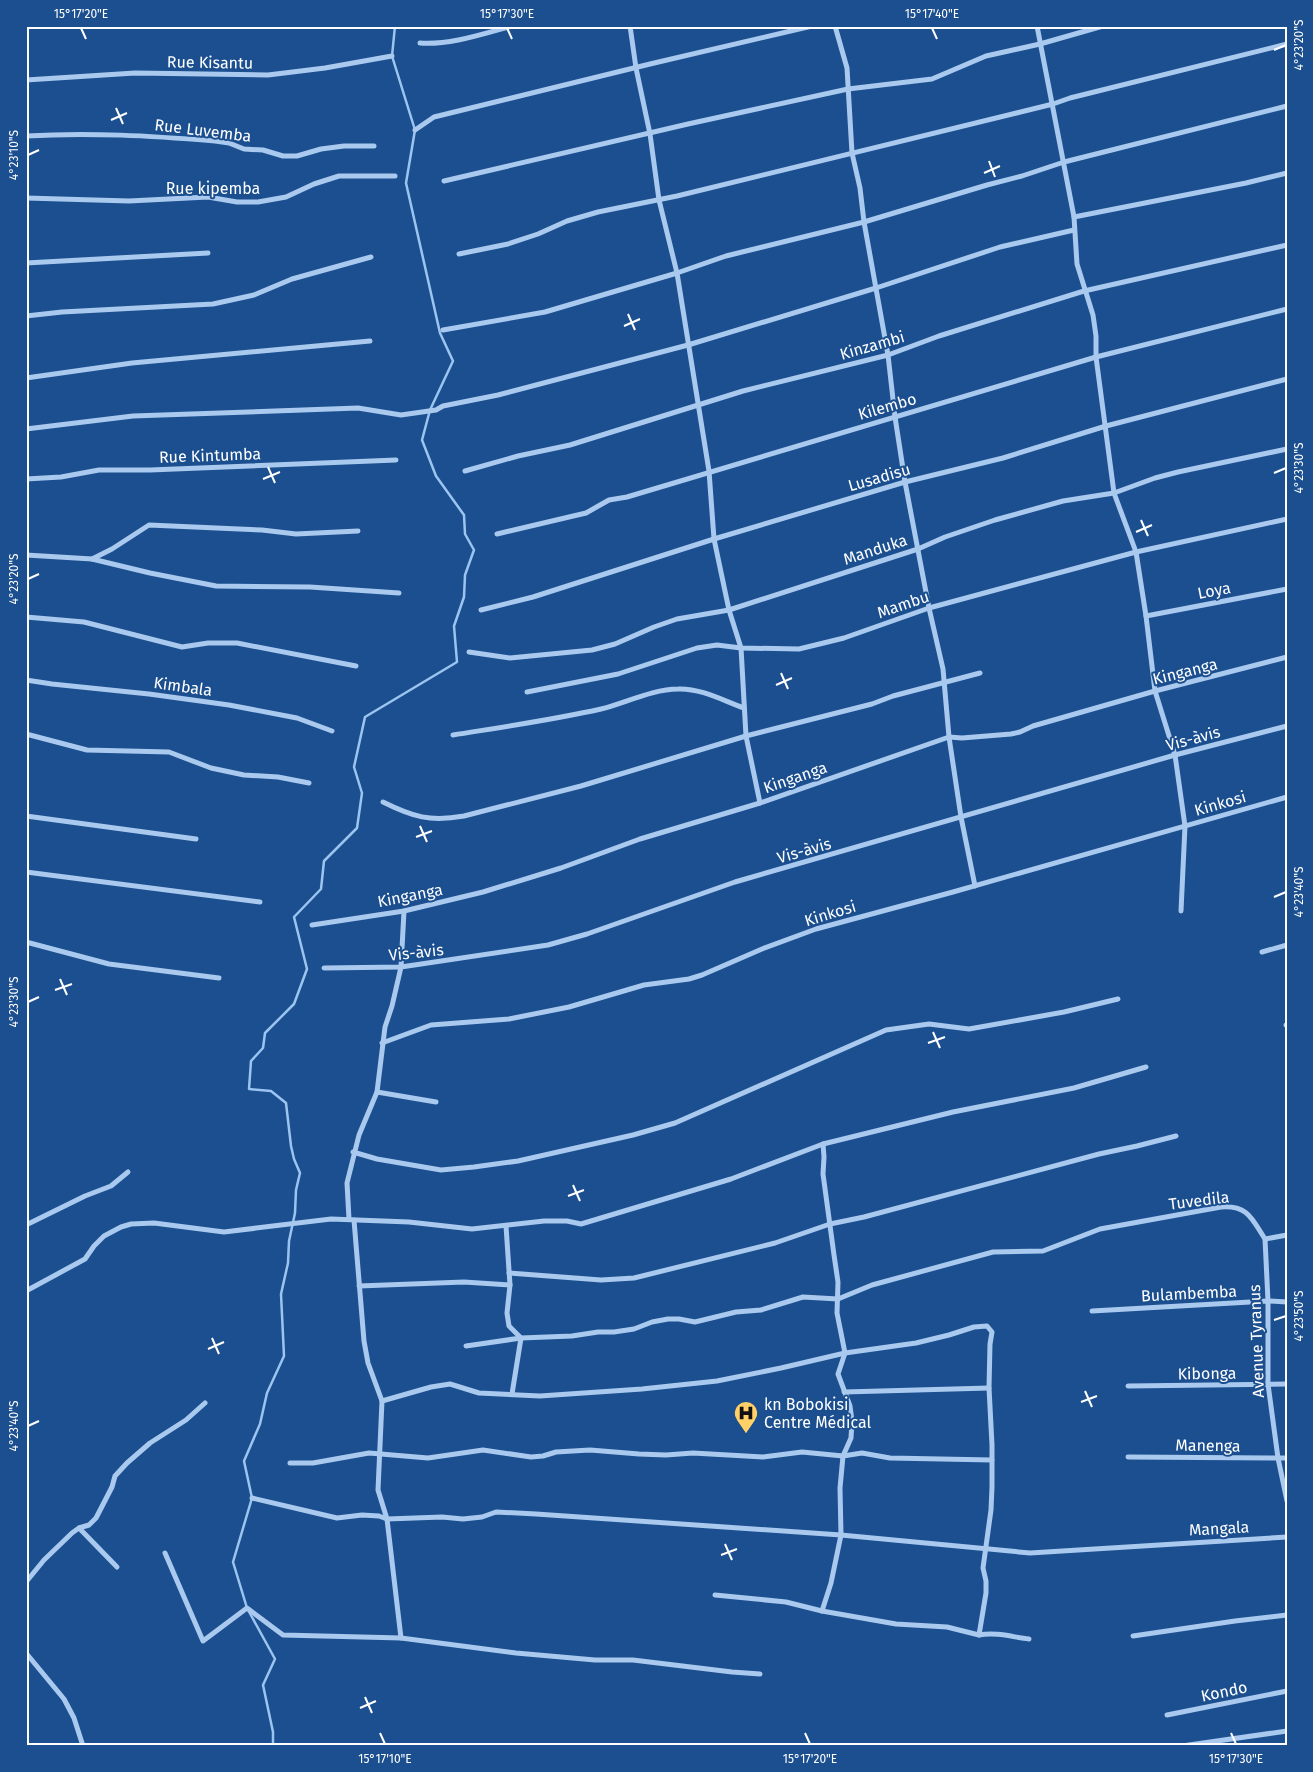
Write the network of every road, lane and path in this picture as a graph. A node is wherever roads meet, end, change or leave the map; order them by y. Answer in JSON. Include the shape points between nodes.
{"nodes":[{"id":1,"x":512,"y":26,"type":"edge"},
{"id":2,"x":630,"y":26,"type":"edge"},
{"id":3,"x":812,"y":26,"type":"edge"},
{"id":4,"x":835,"y":26,"type":"edge"},
{"id":5,"x":1037,"y":26,"type":"edge"},
{"id":6,"x":1103,"y":26,"type":"edge"},
{"id":7,"x":420,"y":43,"type":"dead end"},
{"id":8,"x":1040,"y":44,"type":"junction"},
{"id":9,"x":1287,"y":45,"type":"edge"},
{"id":10,"x":392,"y":56,"type":"dead end"},
{"id":11,"x":636,"y":68,"type":"junction"},
{"id":12,"x":26,"y":80,"type":"edge"},
{"id":13,"x":848,"y":89,"type":"junction"},
{"id":14,"x":1053,"y":104,"type":"junction"},
{"id":15,"x":1287,"y":106,"type":"edge"},
{"id":16,"x":415,"y":130,"type":"dead end"},
{"id":17,"x":650,"y":134,"type":"junction"},
{"id":18,"x":26,"y":136,"type":"edge"},
{"id":19,"x":374,"y":146,"type":"dead end"},
{"id":20,"x":852,"y":153,"type":"junction"},
{"id":21,"x":1064,"y":162,"type":"junction"},
{"id":22,"x":1287,"y":173,"type":"edge"},
{"id":23,"x":395,"y":176,"type":"dead end"},
{"id":24,"x":444,"y":181,"type":"dead end"},
{"id":25,"x":26,"y":198,"type":"edge"},
{"id":26,"x":659,"y":200,"type":"junction"},
{"id":27,"x":1074,"y":217,"type":"junction"},
{"id":28,"x":864,"y":222,"type":"junction"},
{"id":29,"x":1074,"y":230,"type":"junction"},
{"id":30,"x":1287,"y":245,"type":"edge"},
{"id":31,"x":208,"y":253,"type":"dead end"},
{"id":32,"x":459,"y":254,"type":"dead end"},
{"id":33,"x":372,"y":257,"type":"dead end"},
{"id":34,"x":26,"y":263,"type":"edge"},
{"id":35,"x":677,"y":273,"type":"junction"},
{"id":36,"x":876,"y":288,"type":"junction"},
{"id":37,"x":1084,"y":291,"type":"junction"},
{"id":38,"x":1287,"y":309,"type":"edge"},
{"id":39,"x":26,"y":316,"type":"edge"},
{"id":40,"x":444,"y":330,"type":"dead end"},
{"id":41,"x":370,"y":341,"type":"dead end"},
{"id":42,"x":688,"y":345,"type":"junction"},
{"id":43,"x":888,"y":355,"type":"junction"},
{"id":44,"x":1096,"y":357,"type":"junction"},
{"id":45,"x":26,"y":378,"type":"edge"},
{"id":46,"x":1287,"y":379,"type":"edge"},
{"id":47,"x":698,"y":405,"type":"junction"},
{"id":48,"x":894,"y":417,"type":"junction"},
{"id":49,"x":1106,"y":426,"type":"junction"},
{"id":50,"x":26,"y":429,"type":"edge"},
{"id":51,"x":1287,"y":449,"type":"edge"},
{"id":52,"x":396,"y":460,"type":"dead end"},
{"id":53,"x":465,"y":471,"type":"dead end"},
{"id":54,"x":709,"y":471,"type":"junction"},
{"id":55,"x":26,"y":479,"type":"edge"},
{"id":56,"x":905,"y":482,"type":"junction"},
{"id":57,"x":1114,"y":493,"type":"junction"},
{"id":58,"x":1287,"y":519,"type":"edge"},
{"id":59,"x":358,"y":531,"type":"dead end"},
{"id":60,"x":497,"y":534,"type":"dead end"},
{"id":61,"x":714,"y":539,"type":"junction"},
{"id":62,"x":918,"y":549,"type":"junction"},
{"id":63,"x":1136,"y":552,"type":"junction"},
{"id":64,"x":26,"y":555,"type":"edge"},
{"id":65,"x":92,"y":559,"type":"junction"},
{"id":66,"x":1287,"y":589,"type":"edge"},
{"id":67,"x":399,"y":593,"type":"dead end"},
{"id":68,"x":929,"y":608,"type":"junction"},
{"id":69,"x":481,"y":610,"type":"dead end"},
{"id":70,"x":729,"y":610,"type":"junction"},
{"id":71,"x":1146,"y":616,"type":"junction"},
{"id":72,"x":26,"y":617,"type":"edge"},
{"id":73,"x":741,"y":648,"type":"junction"},
{"id":74,"x":469,"y":652,"type":"dead end"},
{"id":75,"x":1287,"y":657,"type":"edge"},
{"id":76,"x":356,"y":666,"type":"dead end"},
{"id":77,"x":980,"y":673,"type":"dead end"},
{"id":78,"x":26,"y":680,"type":"edge"},
{"id":79,"x":945,"y":682,"type":"junction"},
{"id":80,"x":1155,"y":691,"type":"junction"},
{"id":81,"x":527,"y":692,"type":"dead end"},
{"id":82,"x":744,"y":708,"type":"junction"},
{"id":83,"x":1287,"y":726,"type":"edge"},
{"id":84,"x":332,"y":731,"type":"dead end"},
{"id":85,"x":26,"y":734,"type":"edge"},
{"id":86,"x":453,"y":735,"type":"dead end"},
{"id":87,"x":746,"y":736,"type":"junction"},
{"id":88,"x":949,"y":737,"type":"junction"},
{"id":89,"x":1175,"y":755,"type":"junction"},
{"id":90,"x":309,"y":783,"type":"dead end"},
{"id":91,"x":1287,"y":796,"type":"edge"},
{"id":92,"x":382,"y":802,"type":"dead end"},
{"id":93,"x":760,"y":803,"type":"junction"},
{"id":94,"x":26,"y":816,"type":"edge"},
{"id":95,"x":961,"y":817,"type":"junction"},
{"id":96,"x":1185,"y":826,"type":"junction"},
{"id":97,"x":196,"y":839,"type":"dead end"},
{"id":98,"x":26,"y":872,"type":"edge"},
{"id":99,"x":975,"y":886,"type":"junction"},
{"id":100,"x":260,"y":902,"type":"dead end"},
{"id":101,"x":404,"y":911,"type":"junction"},
{"id":102,"x":1181,"y":911,"type":"dead end"},
{"id":103,"x":312,"y":925,"type":"dead end"},
{"id":104,"x":26,"y":942,"type":"edge"},
{"id":105,"x":1287,"y":945,"type":"edge"},
{"id":106,"x":1262,"y":952,"type":"dead end"},
{"id":107,"x":401,"y":967,"type":"junction"},
{"id":108,"x":324,"y":968,"type":"dead end"},
{"id":109,"x":219,"y":978,"type":"dead end"},
{"id":110,"x":1118,"y":999,"type":"dead end"},
{"id":111,"x":382,"y":1043,"type":"junction"},
{"id":112,"x":1146,"y":1067,"type":"dead end"},
{"id":113,"x":377,"y":1092,"type":"junction"},
{"id":114,"x":436,"y":1102,"type":"dead end"},
{"id":115,"x":1176,"y":1136,"type":"dead end"},
{"id":116,"x":824,"y":1144,"type":"junction"},
{"id":117,"x":353,"y":1152,"type":"junction"},
{"id":118,"x":128,"y":1172,"type":"dead end"},
{"id":119,"x":352,"y":1219,"type":"junction"},
{"id":120,"x":830,"y":1224,"type":"junction"},
{"id":121,"x":26,"y":1225,"type":"edge"},
{"id":122,"x":506,"y":1226,"type":"junction"},
{"id":123,"x":1287,"y":1235,"type":"edge"},
{"id":124,"x":1265,"y":1239,"type":"junction"},
{"id":125,"x":509,"y":1273,"type":"junction"},
{"id":126,"x":510,"y":1285,"type":"junction"},
{"id":127,"x":359,"y":1286,"type":"junction"},
{"id":128,"x":26,"y":1291,"type":"edge"},
{"id":129,"x":838,"y":1299,"type":"junction"},
{"id":130,"x":1268,"y":1301,"type":"junction"},
{"id":131,"x":1287,"y":1302,"type":"edge"},
{"id":132,"x":1092,"y":1311,"type":"dead end"},
{"id":133,"x":521,"y":1338,"type":"junction"},
{"id":134,"x":466,"y":1346,"type":"dead end"},
{"id":135,"x":845,"y":1353,"type":"junction"},
{"id":136,"x":1268,"y":1384,"type":"junction"},
{"id":137,"x":1287,"y":1384,"type":"edge"},
{"id":138,"x":1128,"y":1386,"type":"dead end"},
{"id":139,"x":989,"y":1388,"type":"junction"},
{"id":140,"x":844,"y":1392,"type":"junction"},
{"id":141,"x":512,"y":1394,"type":"junction"},
{"id":142,"x":382,"y":1401,"type":"junction"},
{"id":143,"x":205,"y":1403,"type":"dead end"},
{"id":144,"x":379,"y":1453,"type":"junction"},
{"id":145,"x":843,"y":1456,"type":"junction"},
{"id":146,"x":1128,"y":1457,"type":"dead end"},
{"id":147,"x":1278,"y":1458,"type":"junction"},
{"id":148,"x":1287,"y":1458,"type":"edge"},
{"id":149,"x":992,"y":1460,"type":"junction"},
{"id":150,"x":290,"y":1463,"type":"dead end"},
{"id":151,"x":252,"y":1498,"type":"dead end"},
{"id":152,"x":1287,"y":1500,"type":"edge"},
{"id":153,"x":387,"y":1519,"type":"junction"},
{"id":154,"x":79,"y":1528,"type":"junction"},
{"id":155,"x":841,"y":1535,"type":"junction"},
{"id":156,"x":1287,"y":1537,"type":"edge"},
{"id":157,"x":985,"y":1549,"type":"junction"},
{"id":158,"x":165,"y":1552,"type":"dead end"},
{"id":159,"x":117,"y":1567,"type":"dead end"},
{"id":160,"x":26,"y":1582,"type":"edge"},
{"id":161,"x":715,"y":1595,"type":"dead end"},
{"id":162,"x":822,"y":1611,"type":"junction"},
{"id":163,"x":1287,"y":1615,"type":"edge"},
{"id":164,"x":979,"y":1635,"type":"junction"},
{"id":165,"x":1133,"y":1636,"type":"dead end"},
{"id":166,"x":401,"y":1638,"type":"junction"},
{"id":167,"x":1029,"y":1639,"type":"dead end"},
{"id":168,"x":26,"y":1653,"type":"edge"},
{"id":169,"x":760,"y":1674,"type":"dead end"},
{"id":170,"x":1287,"y":1691,"type":"edge"},
{"id":171,"x":1167,"y":1715,"type":"dead end"},
{"id":172,"x":1287,"y":1731,"type":"edge"},
{"id":173,"x":83,"y":1746,"type":"edge"},
{"id":174,"x":1182,"y":1746,"type":"edge"}],
"edges":[{"from":1,"to":7,"type":"street","via":[[456,41]]},
{"from":2,"to":11,"type":"street"},
{"from":3,"to":11,"type":"street"},
{"from":4,"to":13,"type":"street","via":[[847,68]]},
{"from":5,"to":8,"type":"street"},
{"from":6,"to":8,"type":"street"},
{"from":8,"to":13,"type":"street","via":[[986,56],[932,79]]},
{"from":8,"to":14,"type":"street"},
{"from":9,"to":14,"type":"street"},
{"from":10,"to":12,"type":"street","name":"Rue Kisantu","via":[[268,75],[135,73]]},
{"from":11,"to":16,"type":"street","via":[[434,117]]},
{"from":11,"to":17,"type":"street"},
{"from":13,"to":17,"type":"street"},
{"from":13,"to":20,"type":"street"},
{"from":14,"to":20,"type":"street"},
{"from":14,"to":21,"type":"street"},
{"from":15,"to":21,"type":"street"},
{"from":17,"to":24,"type":"street"},
{"from":17,"to":26,"type":"street"},
{"from":18,"to":19,"type":"street","name":"Rue Luvemba","via":[[128,134],[215,141],[283,156],[344,146]]},
{"from":20,"to":26,"type":"street"},
{"from":20,"to":28,"type":"street"},
{"from":21,"to":27,"type":"street"},
{"from":21,"to":28,"type":"street"},
{"from":22,"to":27,"type":"street"},
{"from":23,"to":25,"type":"street","name":"Rue kipemba","via":[[339,176],[286,197],[258,202],[208,197],[129,201]]},
{"from":26,"to":32,"type":"street","via":[[598,212],[508,244]]},
{"from":26,"to":35,"type":"street"},
{"from":27,"to":29,"type":"street"},
{"from":28,"to":35,"type":"street","via":[[726,256]]},
{"from":28,"to":36,"type":"street"},
{"from":29,"to":36,"type":"street","via":[[1000,247]]},
{"from":29,"to":37,"type":"street","via":[[1077,264]]},
{"from":30,"to":37,"type":"street","name":"Kinzambi"},
{"from":31,"to":34,"type":"street"},
{"from":33,"to":39,"type":"street","via":[[292,278],[254,295],[213,304]]},
{"from":35,"to":40,"type":"street","via":[[545,312]]},
{"from":35,"to":42,"type":"street"},
{"from":36,"to":42,"type":"street"},
{"from":36,"to":43,"type":"street"},
{"from":37,"to":43,"type":"street","name":"Kinzambi"},
{"from":37,"to":44,"type":"street","via":[[1093,315]]},
{"from":38,"to":44,"type":"street","name":"Kilembo"},
{"from":41,"to":45,"type":"street","via":[[132,363]]},
{"from":42,"to":47,"type":"street"},
{"from":42,"to":50,"type":"street","via":[[498,395],[402,415],[358,408],[133,416]]},
{"from":43,"to":47,"type":"street","name":"Kinzambi"},
{"from":43,"to":48,"type":"street"},
{"from":44,"to":48,"type":"street","name":"Kilembo"},
{"from":44,"to":49,"type":"street"},
{"from":46,"to":49,"type":"street","name":"Lusadisu"},
{"from":47,"to":53,"type":"street","name":"Kinzambi","via":[[570,445]]},
{"from":47,"to":54,"type":"street"},
{"from":48,"to":54,"type":"street","name":"Kilembo"},
{"from":48,"to":56,"type":"street"},
{"from":49,"to":56,"type":"street","name":"Lusadisu","via":[[1004,458]]},
{"from":49,"to":57,"type":"street"},
{"from":51,"to":57,"type":"street","name":"Manduka","via":[[1178,472]]},
{"from":52,"to":55,"type":"street","name":"Rue Kintumba","via":[[99,470]]},
{"from":54,"to":60,"type":"street","name":"Kilembo","via":[[609,500],[586,513]]},
{"from":54,"to":61,"type":"street"},
{"from":56,"to":61,"type":"street","name":"Lusadisu"},
{"from":56,"to":62,"type":"street"},
{"from":57,"to":62,"type":"street","name":"Manduka","via":[[1054,503],[995,520]]},
{"from":57,"to":63,"type":"street"},
{"from":58,"to":63,"type":"street","name":"Mambu"},
{"from":59,"to":65,"type":"street","via":[[296,534],[149,525],[112,550]]},
{"from":61,"to":69,"type":"street","name":"Lusadisu","via":[[533,597]]},
{"from":61,"to":70,"type":"street"},
{"from":62,"to":68,"type":"street"},
{"from":62,"to":70,"type":"street","name":"Manduka"},
{"from":63,"to":68,"type":"street","name":"Mambu"},
{"from":63,"to":71,"type":"street"},
{"from":64,"to":65,"type":"street"},
{"from":65,"to":67,"type":"street","via":[[216,586]]},
{"from":66,"to":71,"type":"street","name":"Loya"},
{"from":68,"to":73,"type":"street","name":"Mambu","via":[[844,638],[800,649]]},
{"from":68,"to":79,"type":"street"},
{"from":70,"to":73,"type":"street"},
{"from":70,"to":74,"type":"street","name":"Manduka","via":[[677,619],[592,650],[510,658]]},
{"from":71,"to":80,"type":"street"},
{"from":72,"to":76,"type":"street","via":[[84,622],[182,647],[237,642]]},
{"from":73,"to":81,"type":"street","name":"Mambu","via":[[718,645],[697,648],[618,674]]},
{"from":73,"to":82,"type":"street"},
{"from":75,"to":80,"type":"street","name":"Kinganga"},
{"from":77,"to":79,"type":"street"},
{"from":78,"to":84,"type":"street","name":"Kimbala","via":[[229,705],[297,718]]},
{"from":79,"to":87,"type":"street"},
{"from":79,"to":88,"type":"street"},
{"from":80,"to":88,"type":"street","name":"Kinganga","via":[[1020,732]]},
{"from":80,"to":89,"type":"street"},
{"from":82,"to":86,"type":"street","via":[[697,692],[677,689],[558,718]]},
{"from":82,"to":87,"type":"street"},
{"from":83,"to":89,"type":"street","name":"Vis-àvis"},
{"from":85,"to":90,"type":"street","via":[[87,750],[169,752],[211,768]]},
{"from":87,"to":92,"type":"street","via":[[581,786],[450,818],[416,817]]},
{"from":87,"to":93,"type":"street"},
{"from":88,"to":93,"type":"street","name":"Kinganga"},
{"from":88,"to":95,"type":"street"},
{"from":89,"to":95,"type":"street","name":"Vis-àvis"},
{"from":89,"to":96,"type":"street"},
{"from":91,"to":96,"type":"street","name":"Kinkosi"},
{"from":93,"to":101,"type":"street","name":"Kinganga","via":[[483,892]]},
{"from":94,"to":97,"type":"street"},
{"from":95,"to":99,"type":"street"},
{"from":95,"to":107,"type":"street","name":"Vis-àvis","via":[[735,882],[567,941]]},
{"from":96,"to":99,"type":"street","name":"Kinkosi"},
{"from":96,"to":102,"type":"street"},
{"from":98,"to":100,"type":"street"},
{"from":99,"to":111,"type":"street","name":"Kinkosi","via":[[816,929],[696,977],[644,985],[569,1007],[508,1019],[431,1025]]},
{"from":101,"to":103,"type":"street","name":"Kinganga"},
{"from":101,"to":107,"type":"street"},
{"from":104,"to":109,"type":"street","via":[[109,964]]},
{"from":105,"to":106,"type":"street"},
{"from":107,"to":108,"type":"street","name":"Vis-àvis"},
{"from":107,"to":111,"type":"street"},
{"from":110,"to":117,"type":"street","via":[[969,1028],[928,1024],[886,1030],[675,1123],[518,1162],[441,1170]]},
{"from":111,"to":113,"type":"street"},
{"from":112,"to":116,"type":"street","via":[[1074,1088],[953,1112]]},
{"from":113,"to":114,"type":"street"},
{"from":113,"to":117,"type":"street"},
{"from":115,"to":120,"type":"street"},
{"from":116,"to":120,"type":"street","via":[[823,1174]]},
{"from":116,"to":122,"type":"street","via":[[731,1179],[586,1224],[544,1221]]},
{"from":117,"to":119,"type":"street","via":[[347,1183]]},
{"from":118,"to":121,"type":"street","via":[[111,1186]]},
{"from":119,"to":122,"type":"street","via":[[472,1230]]},
{"from":119,"to":127,"type":"street"},
{"from":119,"to":128,"type":"street","via":[[224,1232],[154,1223],[131,1224],[104,1236],[85,1259]]},
{"from":120,"to":125,"type":"street","via":[[774,1243],[634,1278],[601,1280]]},
{"from":120,"to":129,"type":"street"},
{"from":122,"to":125,"type":"street"},
{"from":123,"to":124,"type":"street"},
{"from":124,"to":129,"type":"street","name":"Tuvedila","via":[[1246,1212],[1232,1206],[1221,1207],[1100,1229],[1043,1251],[992,1252],[872,1285]]},
{"from":124,"to":130,"type":"street","name":"Avenue Tyranus"},
{"from":125,"to":126,"type":"street"},
{"from":126,"to":127,"type":"street","via":[[464,1282]]},
{"from":126,"to":133,"type":"street","via":[[509,1326]]},
{"from":127,"to":142,"type":"street","via":[[368,1363]]},
{"from":129,"to":133,"type":"street","via":[[803,1298],[761,1310],[736,1312],[695,1322],[668,1318],[614,1332]]},
{"from":129,"to":135,"type":"street","via":[[839,1329]]},
{"from":130,"to":131,"type":"street","name":"Bulambemba"},
{"from":130,"to":132,"type":"street","name":"Bulambemba"},
{"from":130,"to":136,"type":"street","name":"Avenue Tyranus"},
{"from":133,"to":134,"type":"street"},
{"from":133,"to":141,"type":"street"},
{"from":135,"to":139,"type":"street","via":[[916,1343],[987,1326],[992,1332]]},
{"from":135,"to":140,"type":"street","via":[[838,1374]]},
{"from":135,"to":141,"type":"street","via":[[717,1380],[540,1396]]},
{"from":136,"to":137,"type":"street","name":"Kibonga"},
{"from":136,"to":138,"type":"street","name":"Kibonga"},
{"from":136,"to":147,"type":"street","name":"Avenue Tyranus"},
{"from":139,"to":140,"type":"street"},
{"from":139,"to":149,"type":"street"},
{"from":140,"to":145,"type":"street","via":[[850,1406],[852,1438]]},
{"from":141,"to":142,"type":"street","via":[[479,1393],[450,1384],[431,1386]]},
{"from":142,"to":144,"type":"street"},
{"from":143,"to":154,"type":"street","via":[[127,1463],[115,1476],[96,1518]]},
{"from":144,"to":145,"type":"street","via":[[428,1458],[483,1450],[531,1457],[590,1450],[666,1455],[694,1453],[763,1457],[802,1452]]},
{"from":144,"to":150,"type":"street","via":[[313,1463]]},
{"from":144,"to":153,"type":"street","via":[[378,1490]]},
{"from":145,"to":149,"type":"street","via":[[862,1453],[890,1458]]},
{"from":145,"to":155,"type":"street"},
{"from":146,"to":147,"type":"street","name":"Manenga"},
{"from":147,"to":148,"type":"street","name":"Manenga"},
{"from":147,"to":152,"type":"street","name":"Avenue Tyranus"},
{"from":149,"to":157,"type":"street","via":[[991,1510]]},
{"from":151,"to":153,"type":"street","name":"Mangala","via":[[337,1518],[370,1515]]},
{"from":153,"to":155,"type":"street","name":"Mangala","via":[[464,1519],[502,1512]]},
{"from":153,"to":166,"type":"street"},
{"from":154,"to":159,"type":"street"},
{"from":154,"to":160,"type":"street","via":[[44,1560]]},
{"from":155,"to":157,"type":"street","name":"Mangala"},
{"from":155,"to":162,"type":"street"},
{"from":156,"to":157,"type":"street","name":"Mangala","via":[[1030,1553]]},
{"from":157,"to":164,"type":"street","via":[[986,1593]]},
{"from":158,"to":166,"type":"street","via":[[203,1641],[247,1608],[283,1635]]},
{"from":161,"to":162,"type":"street","via":[[786,1602]]},
{"from":162,"to":164,"type":"street","via":[[896,1624],[947,1627]]},
{"from":163,"to":165,"type":"street"},
{"from":164,"to":167,"type":"street","via":[[1005,1634]]},
{"from":166,"to":169,"type":"street","via":[[516,1653],[633,1660]]},
{"from":168,"to":173,"type":"street","via":[[64,1699]]},
{"from":170,"to":171,"type":"street","name":"Kondo"},
{"from":172,"to":174,"type":"street"}]}
